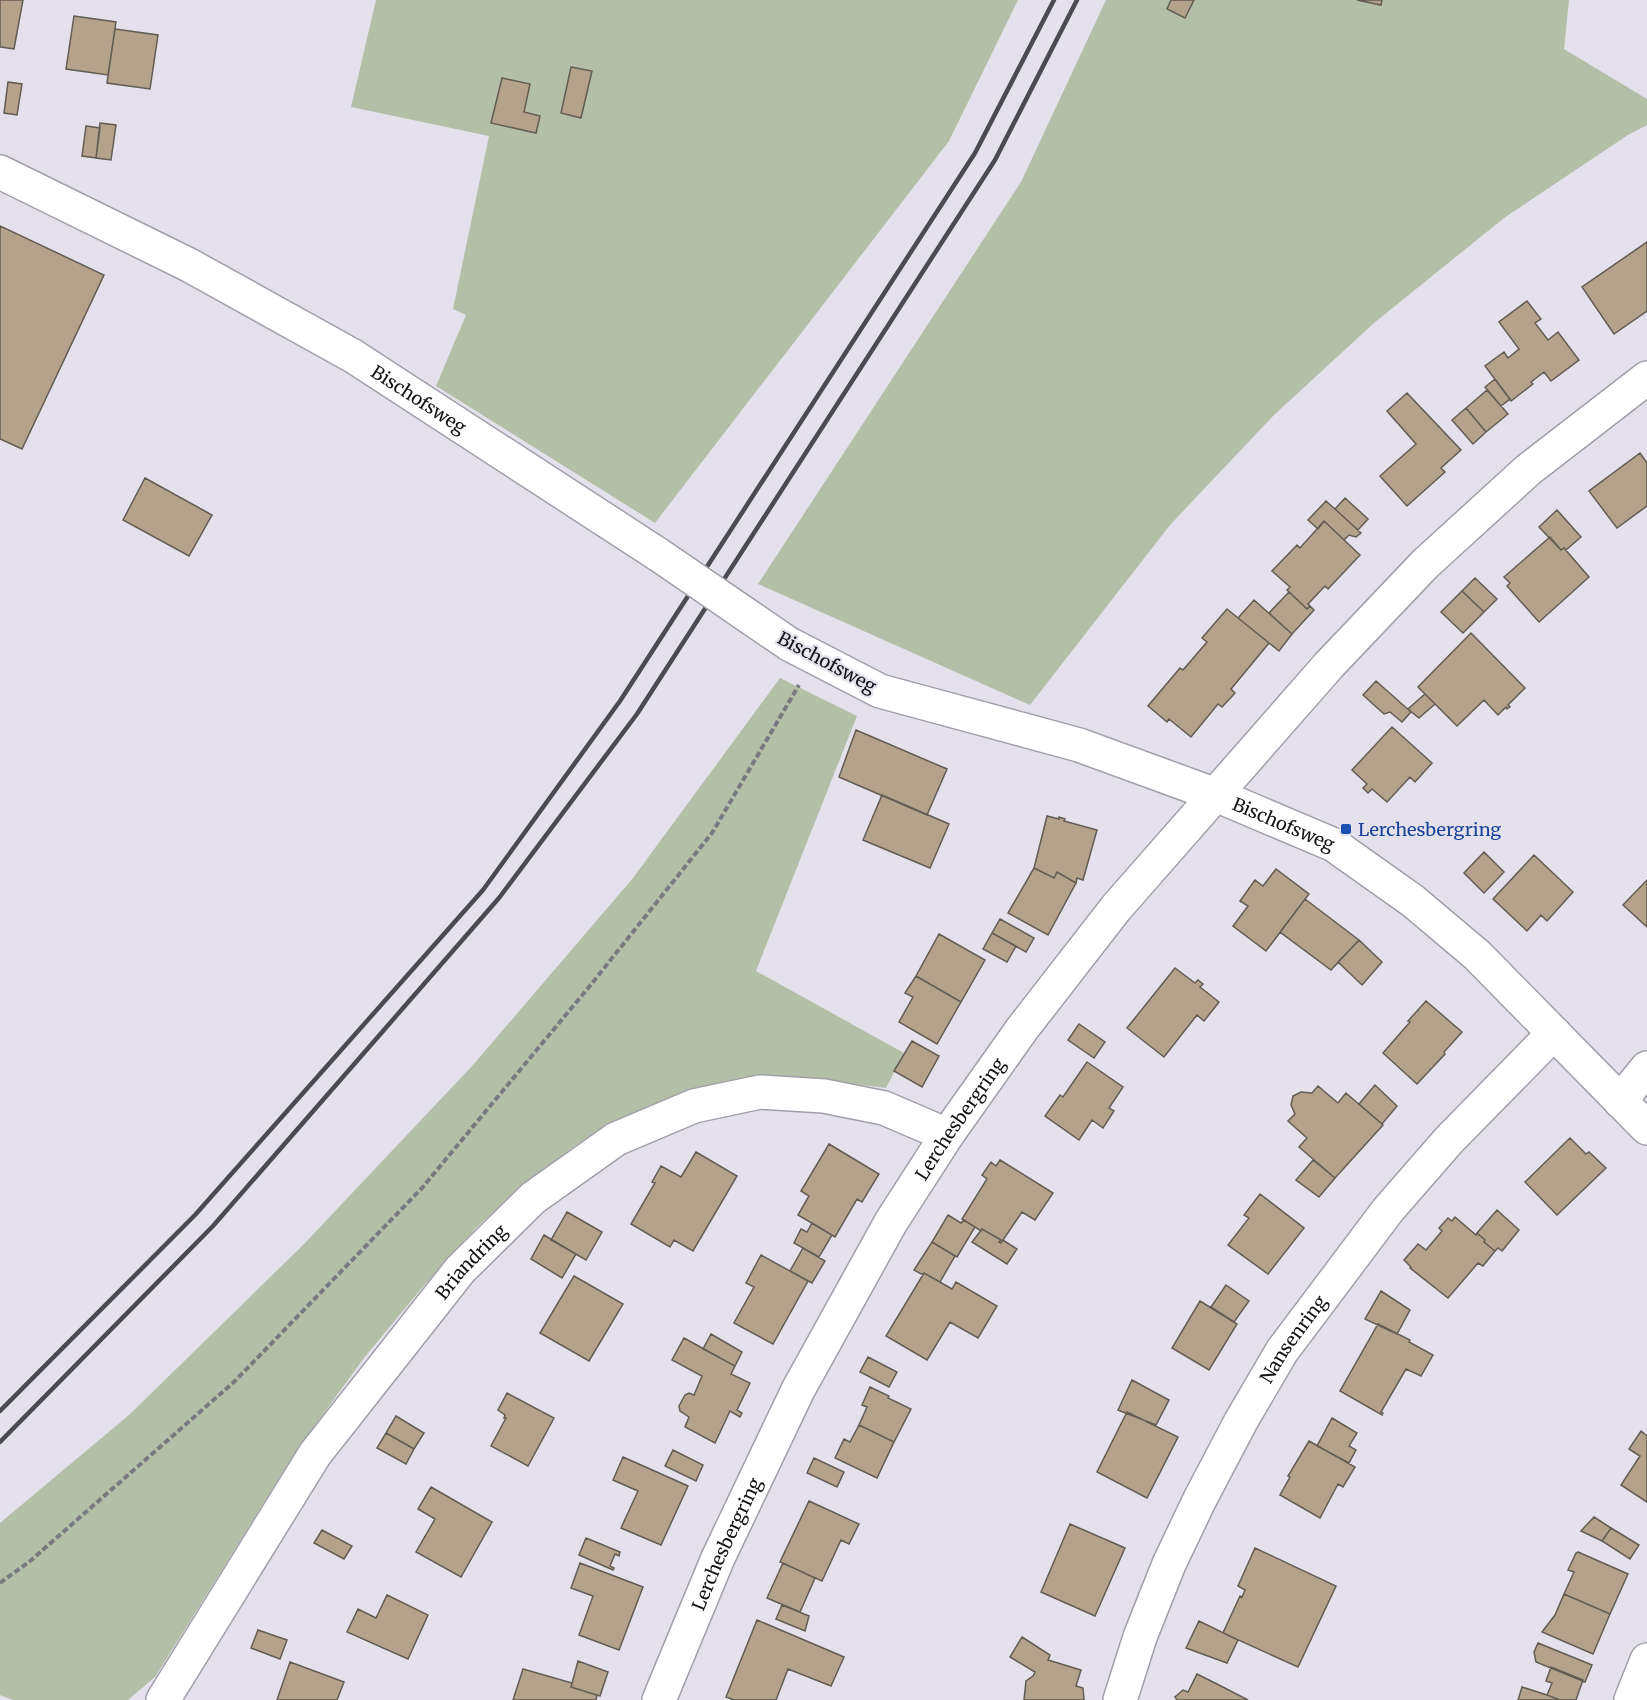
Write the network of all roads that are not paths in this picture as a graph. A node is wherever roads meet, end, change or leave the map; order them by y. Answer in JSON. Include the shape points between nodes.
{"nodes":[{"id":1,"x":0,"y":172,"type":"edge"},
{"id":2,"x":1647,"y":378,"type":"edge"},
{"id":3,"x":1216,"y":795,"type":"junction"},
{"id":4,"x":1554,"y":1033,"type":"junction"},
{"id":5,"x":1647,"y":1068,"type":"edge"},
{"id":6,"x":1620,"y":1101,"type":"junction"},
{"id":7,"x":1647,"y":1128,"type":"edge"},
{"id":8,"x":947,"y":1135,"type":"junction"},
{"id":9,"x":1647,"y":1660,"type":"edge"},
{"id":10,"x":163,"y":1700,"type":"edge"},
{"id":11,"x":659,"y":1700,"type":"edge"},
{"id":12,"x":1120,"y":1700,"type":"edge"},
{"id":13,"x":1631,"y":1700,"type":"edge"}],
"edges":[{"from":1,"to":3,"type":"street","name":"Bischofsweg","bridge":true,"via":[[189,265],[353,356],[802,650],[880,691],[1079,745]]},
{"from":2,"to":3,"type":"street","name":"Lerchesbergring","via":[[1528,470],[1425,564],[1329,665]]},
{"from":3,"to":4,"type":"street","name":"Bischofsweg","via":[[1334,845],[1404,894],[1477,955]]},
{"from":3,"to":8,"type":"street","name":"Lerchesbergring","via":[[1116,908],[1022,1029]]},
{"from":4,"to":6,"type":"street","name":"Bischofsweg"},
{"from":4,"to":12,"type":"street","name":"Nansenring","via":[[1441,1148],[1342,1269],[1282,1351],[1240,1421],[1169,1564]]},
{"from":5,"to":6,"type":"street"},
{"from":6,"to":7,"type":"street","name":"Bischofsweg"},
{"from":8,"to":10,"type":"street","name":"Briandring","via":[[884,1108],[824,1096],[760,1092],[694,1106],[616,1139],[533,1198],[460,1270],[315,1454]]},
{"from":8,"to":11,"type":"street","name":"Lerchesbergring","via":[[891,1222],[798,1390],[718,1558]]},
{"from":9,"to":13,"type":"street"}]}
